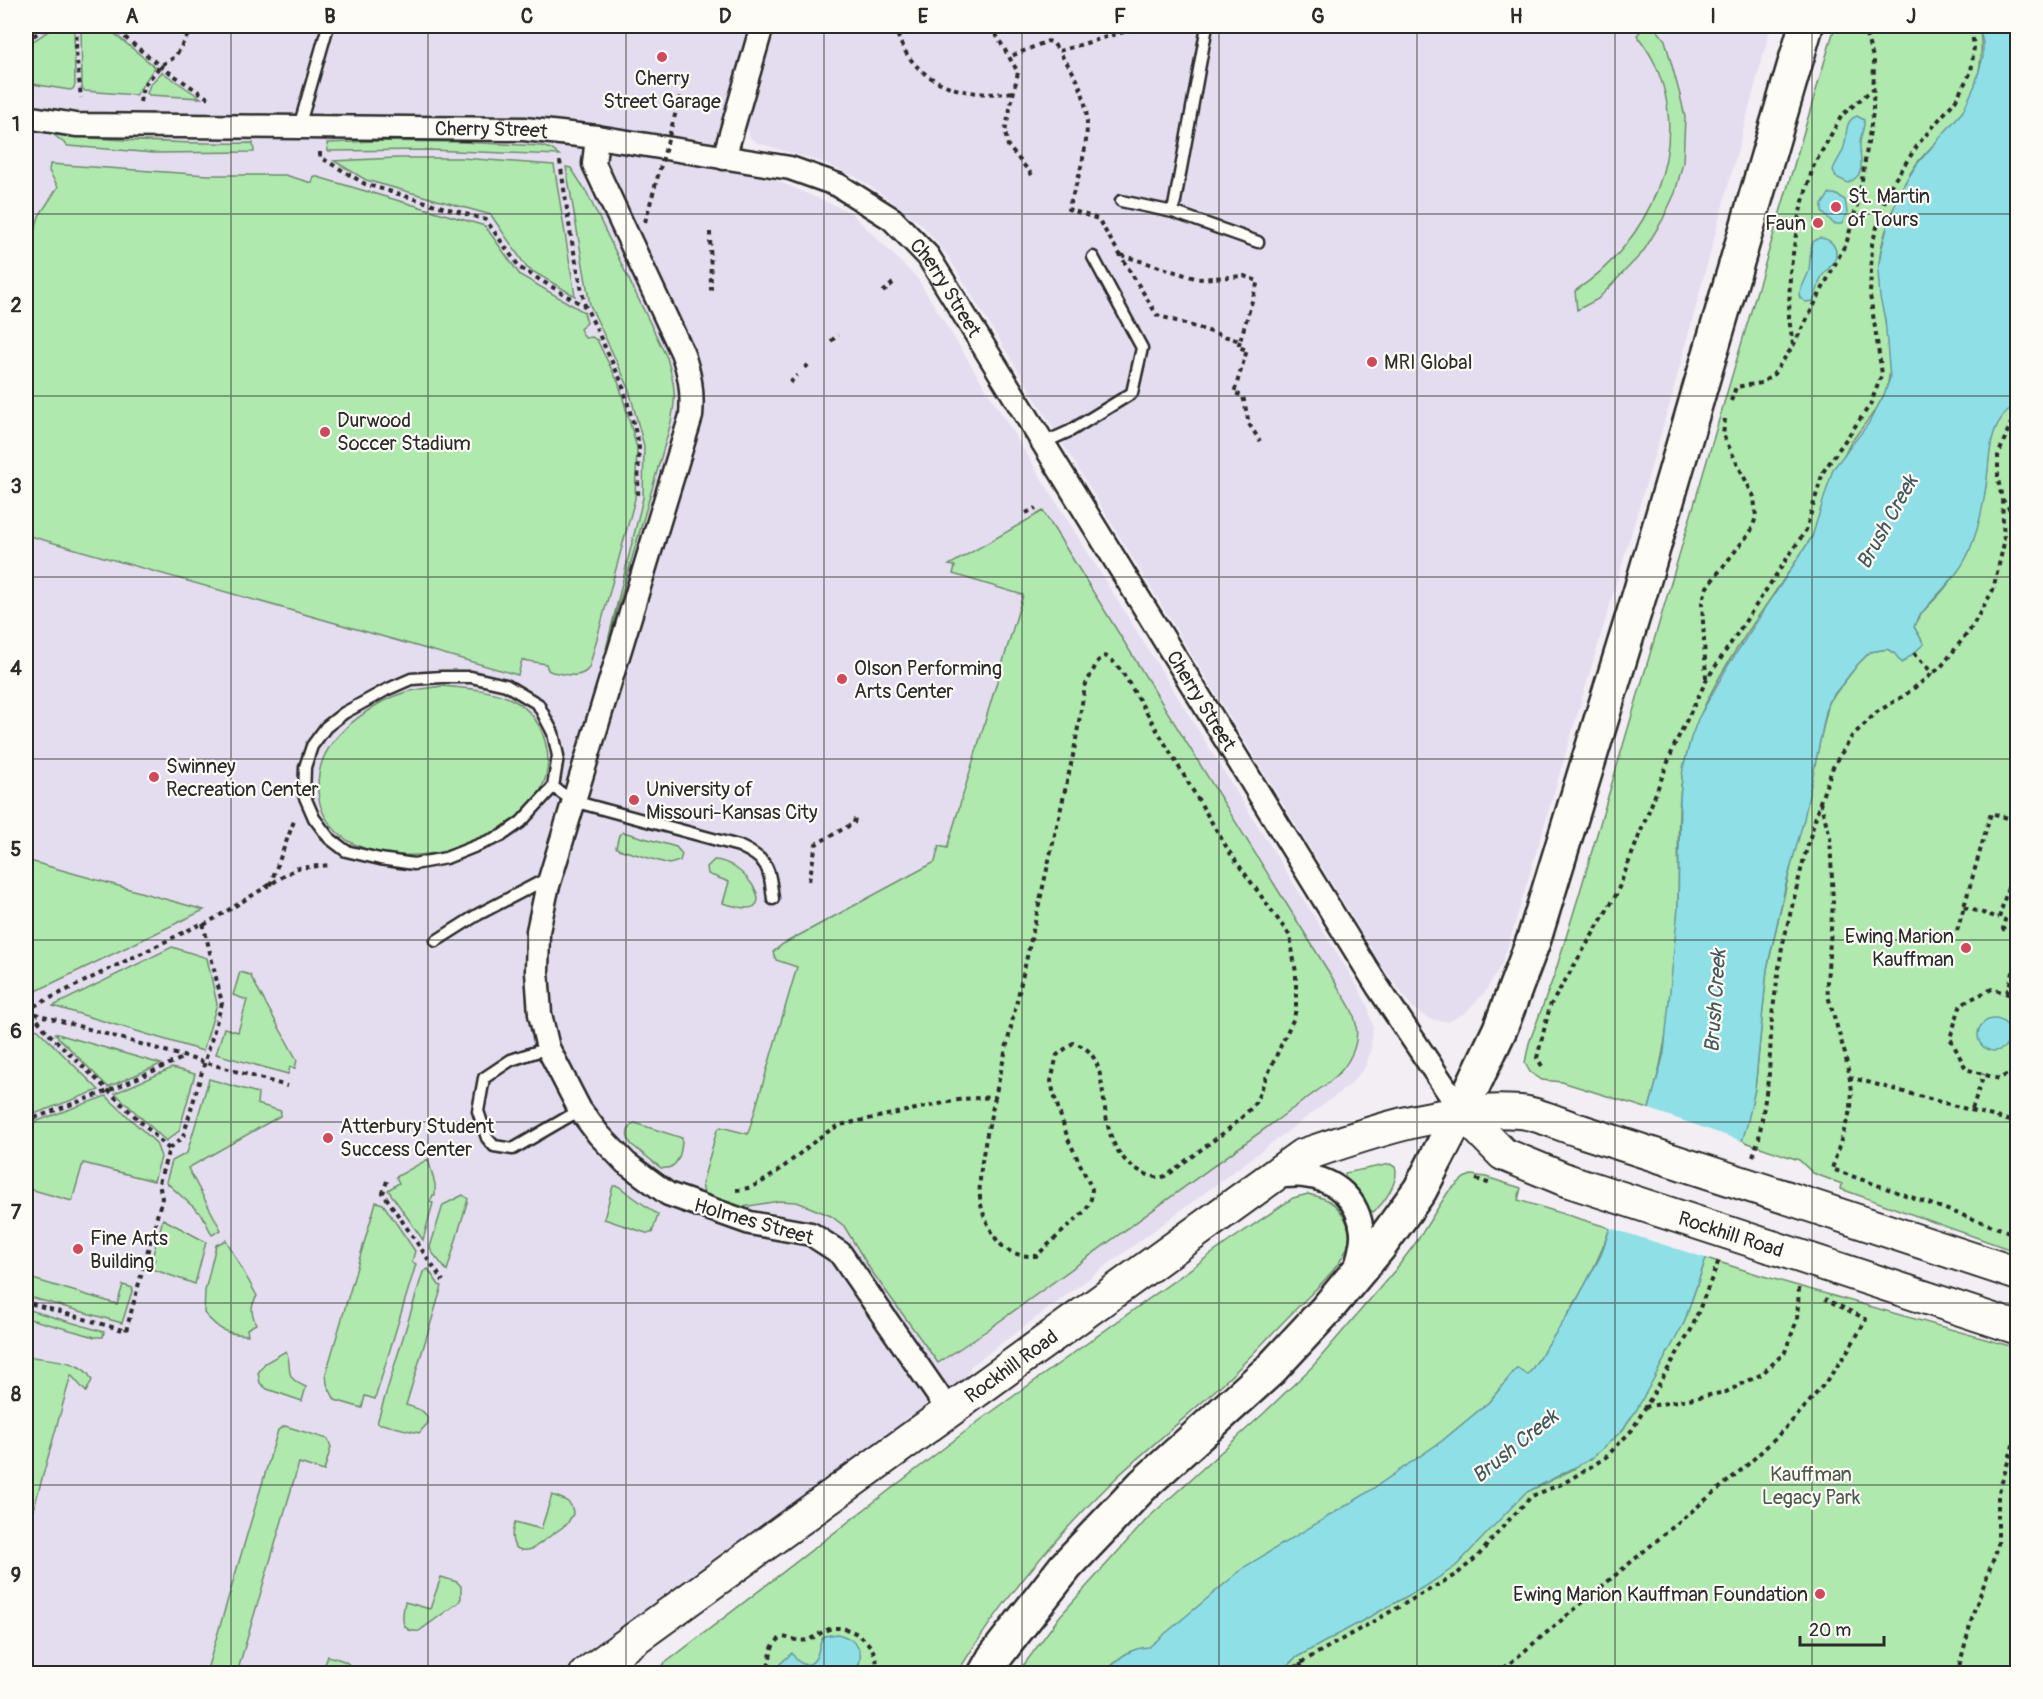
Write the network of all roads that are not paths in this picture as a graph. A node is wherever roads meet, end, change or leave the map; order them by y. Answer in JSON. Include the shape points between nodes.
{"nodes":[{"id":1,"x":328,"y":26,"type":"edge"},
{"id":2,"x":762,"y":26,"type":"edge"},
{"id":3,"x":1207,"y":26,"type":"edge"},
{"id":4,"x":1806,"y":26,"type":"edge"},
{"id":5,"x":26,"y":117,"type":"edge"},
{"id":6,"x":299,"y":127,"type":"junction"},
{"id":7,"x":597,"y":137,"type":"junction"},
{"id":8,"x":724,"y":158,"type":"junction"},
{"id":9,"x":1121,"y":201,"type":"dead end"},
{"id":10,"x":1173,"y":212,"type":"junction"},
{"id":11,"x":1258,"y":242,"type":"dead end"},
{"id":12,"x":1093,"y":257,"type":"dead end"},
{"id":13,"x":1043,"y":443,"type":"junction"},
{"id":14,"x":553,"y":787,"type":"junction"},
{"id":15,"x":573,"y":801,"type":"junction"},
{"id":16,"x":551,"y":876,"type":"junction"},
{"id":17,"x":773,"y":898,"type":"dead end"},
{"id":18,"x":436,"y":941,"type":"dead end"},
{"id":19,"x":548,"y":1048,"type":"junction"},
{"id":20,"x":580,"y":1110,"type":"junction"},
{"id":21,"x":1461,"y":1112,"type":"junction"},
{"id":22,"x":1272,"y":1177,"type":"junction"},
{"id":23,"x":2018,"y":1274,"type":"edge"},
{"id":24,"x":1354,"y":1276,"type":"junction"},
{"id":25,"x":2018,"y":1328,"type":"edge"},
{"id":26,"x":949,"y":1411,"type":"junction"},
{"id":27,"x":586,"y":1674,"type":"edge"},
{"id":28,"x":985,"y":1674,"type":"edge"}],
"edges":[{"from":1,"to":6,"type":"lane"},
{"from":2,"to":8,"type":"street"},
{"from":3,"to":10,"type":"lane"},
{"from":4,"to":21,"type":"highway","via":[[1534,939],[1500,1029]]},
{"from":5,"to":6,"type":"street","name":"Cherry Street","via":[[76,125]]},
{"from":6,"to":7,"type":"street","name":"Cherry Street","via":[[524,129]]},
{"from":7,"to":8,"type":"street","name":"Cherry Street"},
{"from":7,"to":15,"type":"street","via":[[594,164],[682,352],[693,395],[691,416]]},
{"from":8,"to":13,"type":"street","name":"Cherry Street","via":[[790,168],[838,185],[892,219],[928,256]]},
{"from":9,"to":10,"type":"lane"},
{"from":10,"to":11,"type":"lane"},
{"from":12,"to":13,"type":"lane","via":[[1142,348],[1132,393]]},
{"from":13,"to":21,"type":"street","name":"Cherry Street","via":[[1378,987]]},
{"from":14,"to":14,"type":"lane","via":[[558,756],[553,733],[537,704],[506,685],[471,677],[442,677],[411,679],[394,686],[326,727],[312,746],[305,767],[303,795],[329,838],[346,851],[414,864],[446,858],[501,836],[521,822]]},
{"from":14,"to":15,"type":"lane"},
{"from":15,"to":16,"type":"street"},
{"from":15,"to":17,"type":"lane","via":[[740,846],[760,856],[770,873]]},
{"from":16,"to":18,"type":"lane"},
{"from":16,"to":19,"type":"street","via":[[538,931],[537,972],[540,1014]]},
{"from":19,"to":20,"type":"street"},
{"from":19,"to":20,"type":"lane","via":[[511,1060],[484,1078],[478,1111],[486,1138],[494,1146],[513,1149]]},
{"from":20,"to":26,"type":"street","name":"Holmes Street","via":[[626,1163],[668,1194],[750,1223],[811,1234],[840,1253]]},
{"from":21,"to":22,"type":"main road","name":"Rockhill Road","via":[[1387,1127],[1312,1152]]},
{"from":21,"to":23,"type":"main road","name":"Rockhill Road","bridge":true,"via":[[1522,1112]]},
{"from":21,"to":24,"type":"highway","via":[[1420,1190]]},
{"from":21,"to":25,"type":"main road","name":"Rockhill Road","bridge":true,"via":[[1503,1154],[1566,1180]]},
{"from":22,"to":24,"type":"street","via":[[1302,1175],[1323,1179],[1348,1196],[1358,1210],[1362,1234]]},
{"from":22,"to":26,"type":"main road","name":"Rockhill Road"},
{"from":24,"to":28,"type":"highway","via":[[1270,1370],[1143,1485],[1066,1566]]},
{"from":26,"to":27,"type":"main road","name":"Rockhill Road"}]}
